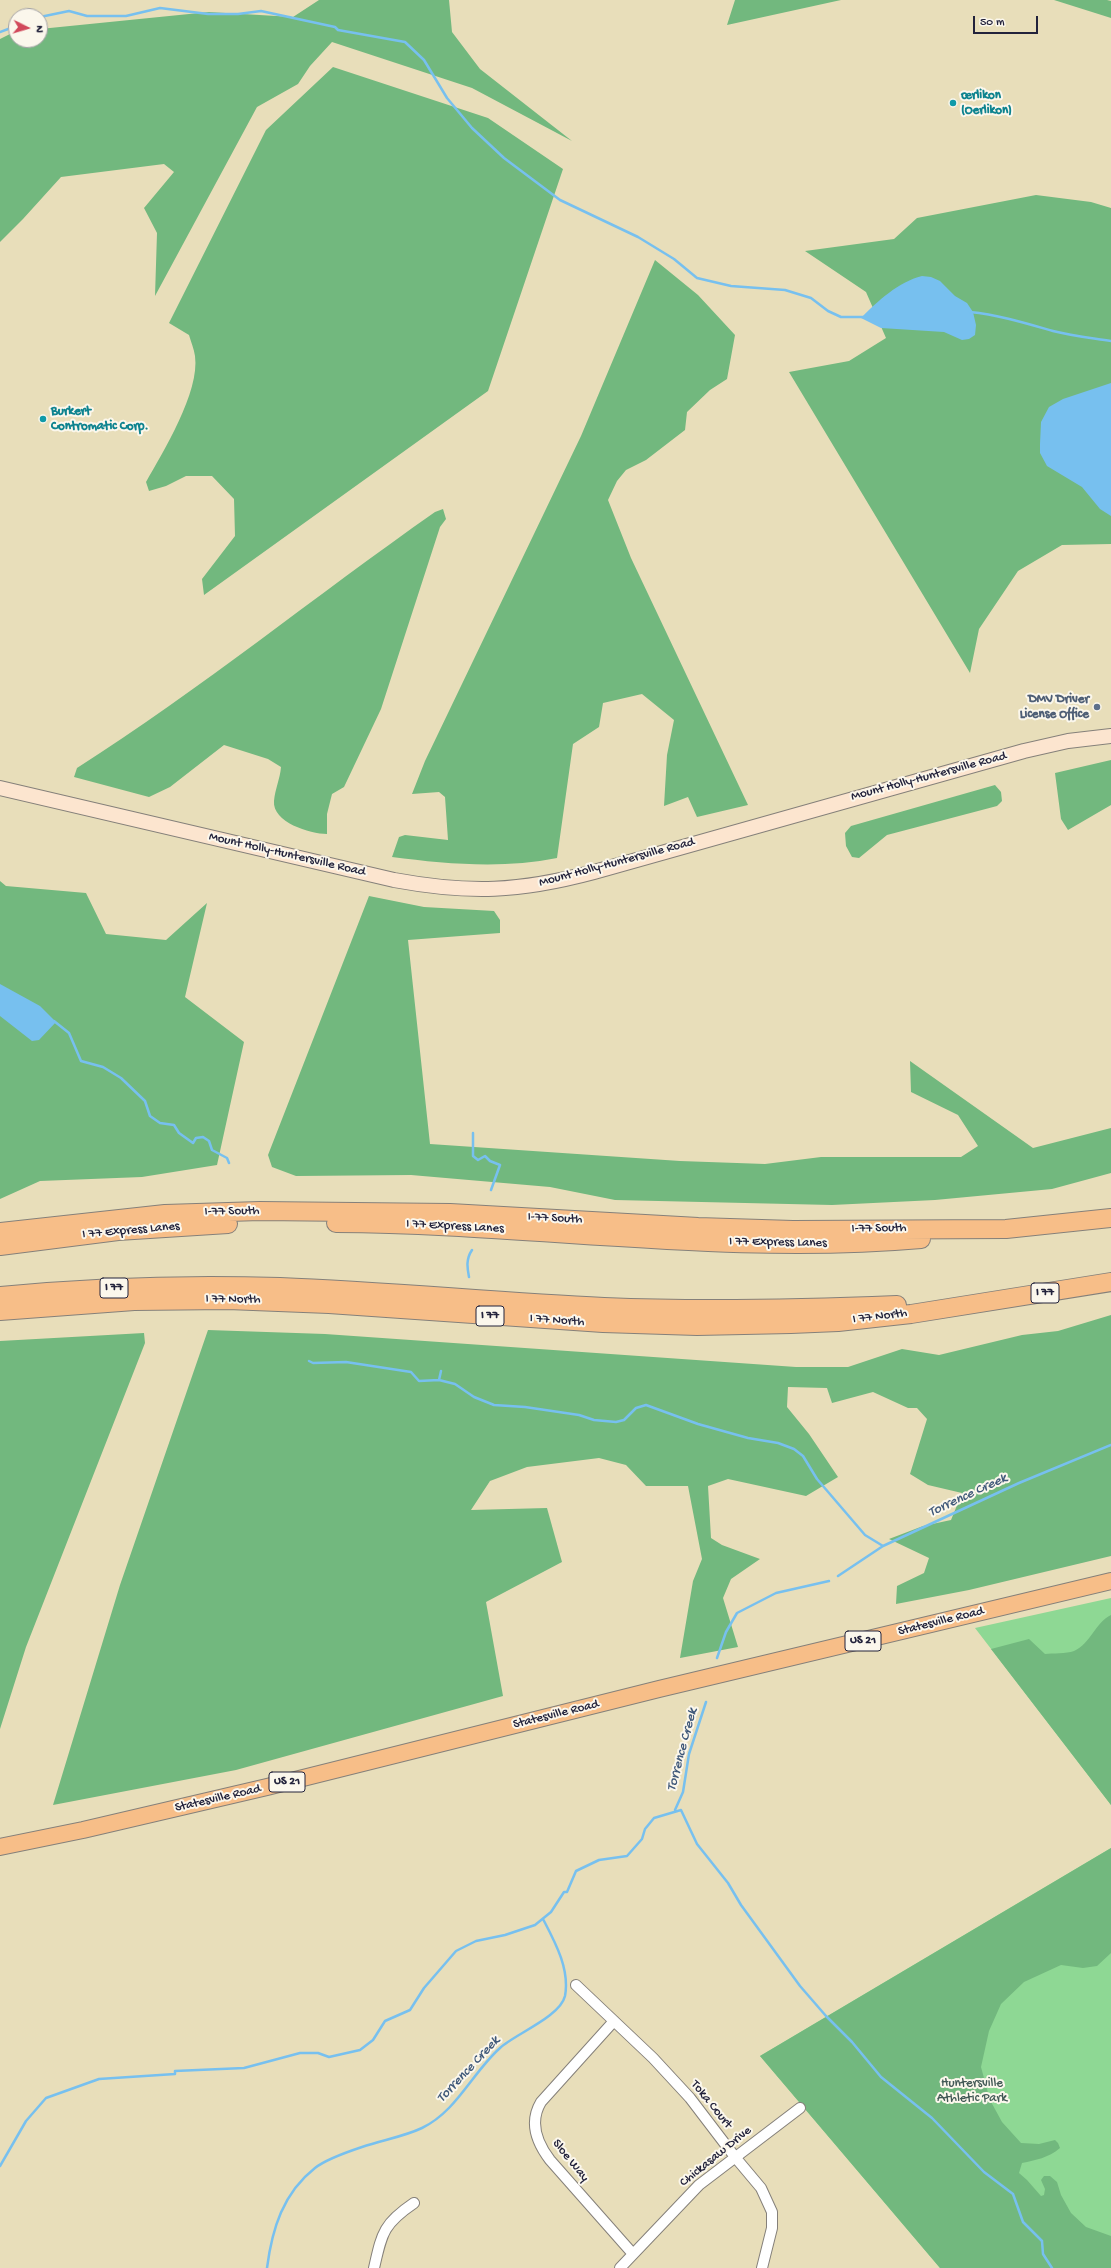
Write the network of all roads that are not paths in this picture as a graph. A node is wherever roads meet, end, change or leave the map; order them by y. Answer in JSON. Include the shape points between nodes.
{"nodes":[{"id":1,"x":1111,"y":736,"type":"edge"},
{"id":2,"x":0,"y":788,"type":"edge"},
{"id":3,"x":1111,"y":1218,"type":"edge"},
{"id":4,"x":1006,"y":1229,"type":"junction"},
{"id":5,"x":0,"y":1232,"type":"edge"},
{"id":6,"x":0,"y":1246,"type":"edge"},
{"id":7,"x":1111,"y":1282,"type":"edge"},
{"id":8,"x":0,"y":1296,"type":"edge"},
{"id":9,"x":978,"y":1302,"type":"junction"},
{"id":10,"x":0,"y":1311,"type":"edge"},
{"id":11,"x":1111,"y":1581,"type":"edge"},
{"id":12,"x":0,"y":1847,"type":"edge"},
{"id":13,"x":576,"y":1984,"type":"dead end"},
{"id":14,"x":614,"y":2021,"type":"junction"},
{"id":15,"x":800,"y":2108,"type":"dead end"},
{"id":16,"x":735,"y":2157,"type":"junction"},
{"id":17,"x":414,"y":2204,"type":"dead end"},
{"id":18,"x":633,"y":2254,"type":"junction"},
{"id":19,"x":374,"y":2268,"type":"edge"},
{"id":20,"x":620,"y":2268,"type":"edge"},
{"id":21,"x":762,"y":2268,"type":"edge"}],
"edges":[{"from":1,"to":2,"type":"main road","name":"Mount Holly-Huntersville Road","via":[[1024,751],[582,875],[545,884],[497,890],[448,888],[394,880]]},
{"from":3,"to":4,"type":"highway","name":"I-77 South"},
{"from":4,"to":5,"type":"highway","name":"I-77 South","via":[[746,1229],[450,1213],[339,1210],[165,1214]]},
{"from":4,"to":6,"type":"highway","name":"I 77 Express Lanes","via":[[888,1242],[793,1244],[697,1242],[401,1224],[260,1223],[118,1231]]},
{"from":7,"to":9,"type":"highway","name":"I 77 North","number":"I 77"},
{"from":8,"to":9,"type":"highway","number":"I 77","via":[[125,1287],[228,1286],[368,1291],[650,1308],[744,1309]]},
{"from":9,"to":10,"type":"highway","name":"I 77 North","number":"I 77","via":[[876,1318],[736,1326],[603,1323],[329,1304],[228,1300],[134,1301]]},
{"from":11,"to":12,"type":"main road","name":"Statesville Road","number":"US 21","via":[[659,1689],[251,1791]]},
{"from":13,"to":14,"type":"street","name":"Toka Court"},
{"from":14,"to":16,"type":"street","name":"Toka Court","via":[[690,2098]]},
{"from":14,"to":18,"type":"street","name":"Sloe Way","via":[[541,2102],[535,2128],[540,2144],[550,2160]]},
{"from":15,"to":16,"type":"street","name":"Chickasaw Drive"},
{"from":16,"to":18,"type":"street","name":"Chickasaw Drive","via":[[688,2196]]},
{"from":16,"to":21,"type":"street","name":"Toka Court","via":[[761,2188],[772,2212],[772,2228]]},
{"from":17,"to":19,"type":"street","via":[[394,2216],[386,2227]]},
{"from":18,"to":20,"type":"street","name":"Chickasaw Drive"}]}
